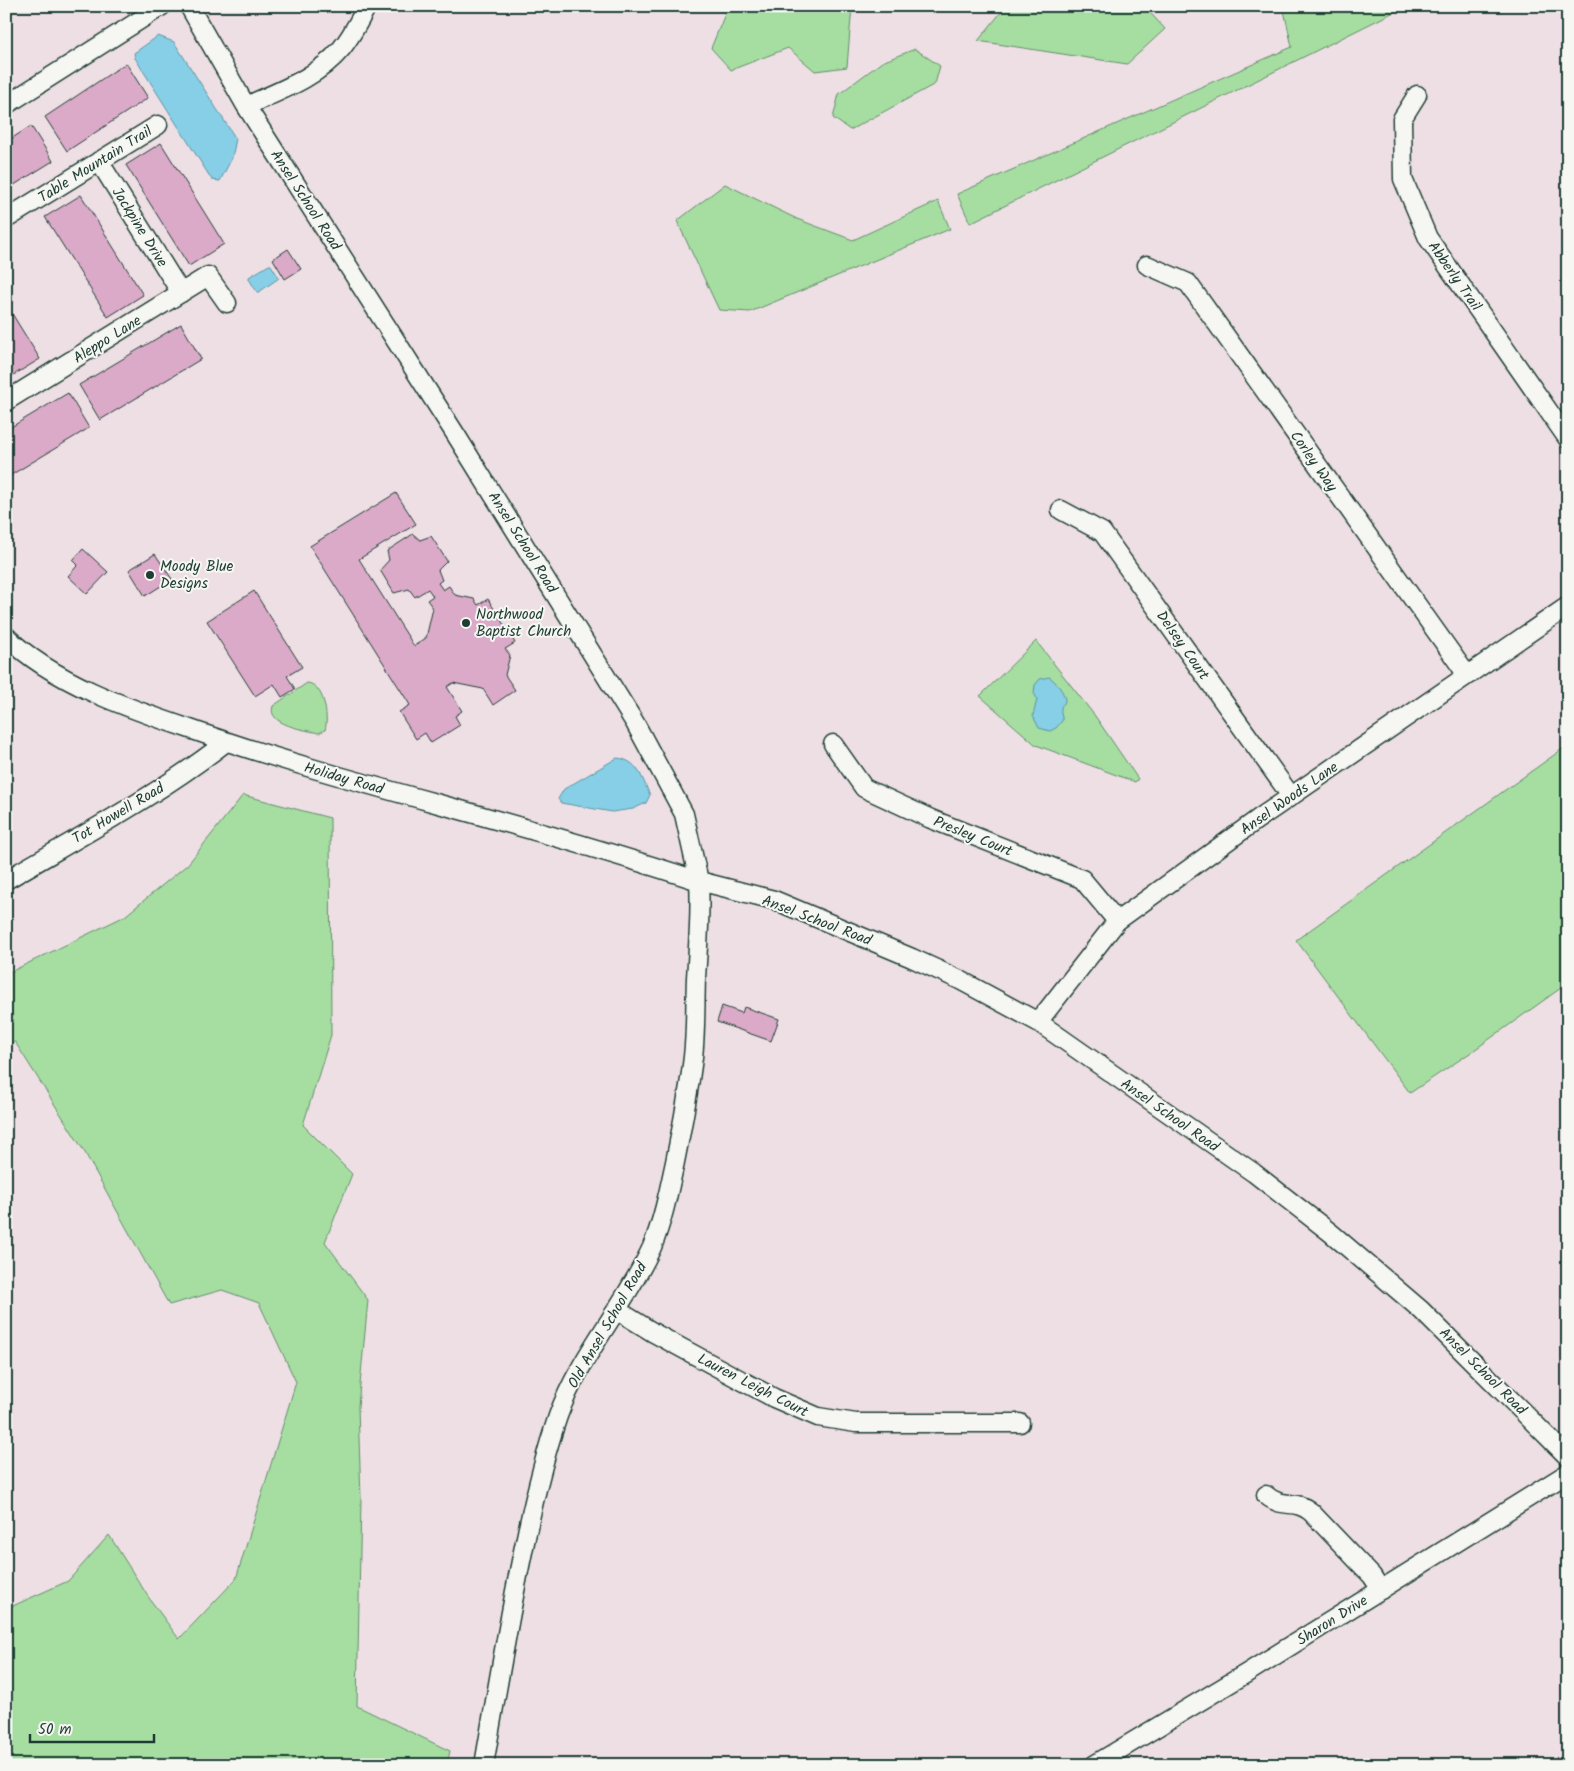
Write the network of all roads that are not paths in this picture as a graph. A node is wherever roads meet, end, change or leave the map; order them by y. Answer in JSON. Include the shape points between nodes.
{"nodes":[{"id":1,"x":162,"y":6,"type":"edge"},
{"id":2,"x":189,"y":6,"type":"edge"},
{"id":3,"x":366,"y":6,"type":"edge"},
{"id":4,"x":1416,"y":95,"type":"dead end"},
{"id":5,"x":6,"y":105,"type":"edge"},
{"id":6,"x":246,"y":106,"type":"junction"},
{"id":7,"x":158,"y":125,"type":"dead end"},
{"id":8,"x":99,"y":161,"type":"junction"},
{"id":9,"x":6,"y":219,"type":"edge"},
{"id":10,"x":1147,"y":265,"type":"dead end"},
{"id":11,"x":181,"y":293,"type":"junction"},
{"id":12,"x":227,"y":303,"type":"dead end"},
{"id":13,"x":6,"y":401,"type":"edge"},
{"id":14,"x":1568,"y":439,"type":"edge"},
{"id":15,"x":1061,"y":510,"type":"dead end"},
{"id":16,"x":1568,"y":606,"type":"edge"},
{"id":17,"x":6,"y":636,"type":"edge"},
{"id":18,"x":1467,"y":675,"type":"junction"},
{"id":19,"x":226,"y":742,"type":"junction"},
{"id":20,"x":833,"y":744,"type":"dead end"},
{"id":21,"x":1291,"y":796,"type":"junction"},
{"id":22,"x":6,"y":880,"type":"edge"},
{"id":23,"x":699,"y":881,"type":"junction"},
{"id":24,"x":1118,"y":921,"type":"junction"},
{"id":25,"x":1038,"y":1022,"type":"junction"},
{"id":26,"x":617,"y":1310,"type":"junction"},
{"id":27,"x":1020,"y":1423,"type":"dead end"},
{"id":28,"x":1568,"y":1457,"type":"edge"},
{"id":29,"x":1568,"y":1473,"type":"edge"},
{"id":30,"x":1266,"y":1495,"type":"dead end"},
{"id":31,"x":1381,"y":1590,"type":"junction"},
{"id":32,"x":484,"y":1765,"type":"edge"},
{"id":33,"x":1094,"y":1765,"type":"edge"}],
"edges":[{"from":1,"to":5,"type":"street"},
{"from":2,"to":6,"type":"street","name":"Ansel School Road"},
{"from":3,"to":6,"type":"street","via":[[341,50],[325,65],[306,78]]},
{"from":4,"to":14,"type":"street","name":"Abberly Trail","via":[[1402,119],[1403,179],[1428,238]]},
{"from":6,"to":23,"type":"street","name":"Ansel School Road","via":[[456,434],[635,723],[684,814]]},
{"from":7,"to":8,"type":"street","name":"Table Mountain Trail"},
{"from":8,"to":9,"type":"street","name":"Table Mountain Trail"},
{"from":8,"to":11,"type":"street","name":"Jackpine Drive"},
{"from":10,"to":18,"type":"street","name":"Corley Way","via":[[1188,283]]},
{"from":11,"to":12,"type":"street","name":"Aleppo Lane","via":[[208,276]]},
{"from":11,"to":13,"type":"street","name":"Aleppo Lane"},
{"from":15,"to":21,"type":"street","name":"Delsey Court","via":[[1102,532]]},
{"from":16,"to":18,"type":"street","name":"Ansel Woods Lane"},
{"from":17,"to":19,"type":"street","name":"Holiday Road","via":[[33,658],[110,700]]},
{"from":18,"to":21,"type":"street","name":"Ansel Woods Lane"},
{"from":19,"to":22,"type":"street","name":"Tot Howell Road","via":[[194,767]]},
{"from":19,"to":23,"type":"street","name":"Holiday Road"},
{"from":20,"to":24,"type":"street","name":"Presley Court","via":[[864,788],[931,819],[1082,880]]},
{"from":21,"to":24,"type":"street","name":"Ansel Woods Lane"},
{"from":23,"to":25,"type":"street","name":"Ansel School Road","via":[[774,900],[960,980]]},
{"from":23,"to":26,"type":"street","name":"Old Ansel School Road","via":[[701,914],[693,1057],[683,1125],[661,1222],[640,1270]]},
{"from":24,"to":25,"type":"street","name":"Ansel Woods Lane"},
{"from":25,"to":28,"type":"street","name":"Ansel School Road","via":[[1254,1173],[1331,1233],[1421,1310]]},
{"from":26,"to":27,"type":"street","name":"Lauren Leigh Court","via":[[774,1398],[818,1417],[856,1423]]},
{"from":26,"to":32,"type":"street","name":"Old Ansel School Road","via":[[572,1383],[547,1451],[509,1615]]},
{"from":29,"to":31,"type":"street","name":"Sharon Drive"},
{"from":30,"to":31,"type":"street","via":[[1282,1504],[1304,1506],[1372,1576]]},
{"from":31,"to":33,"type":"street","name":"Sharon Drive"}]}
